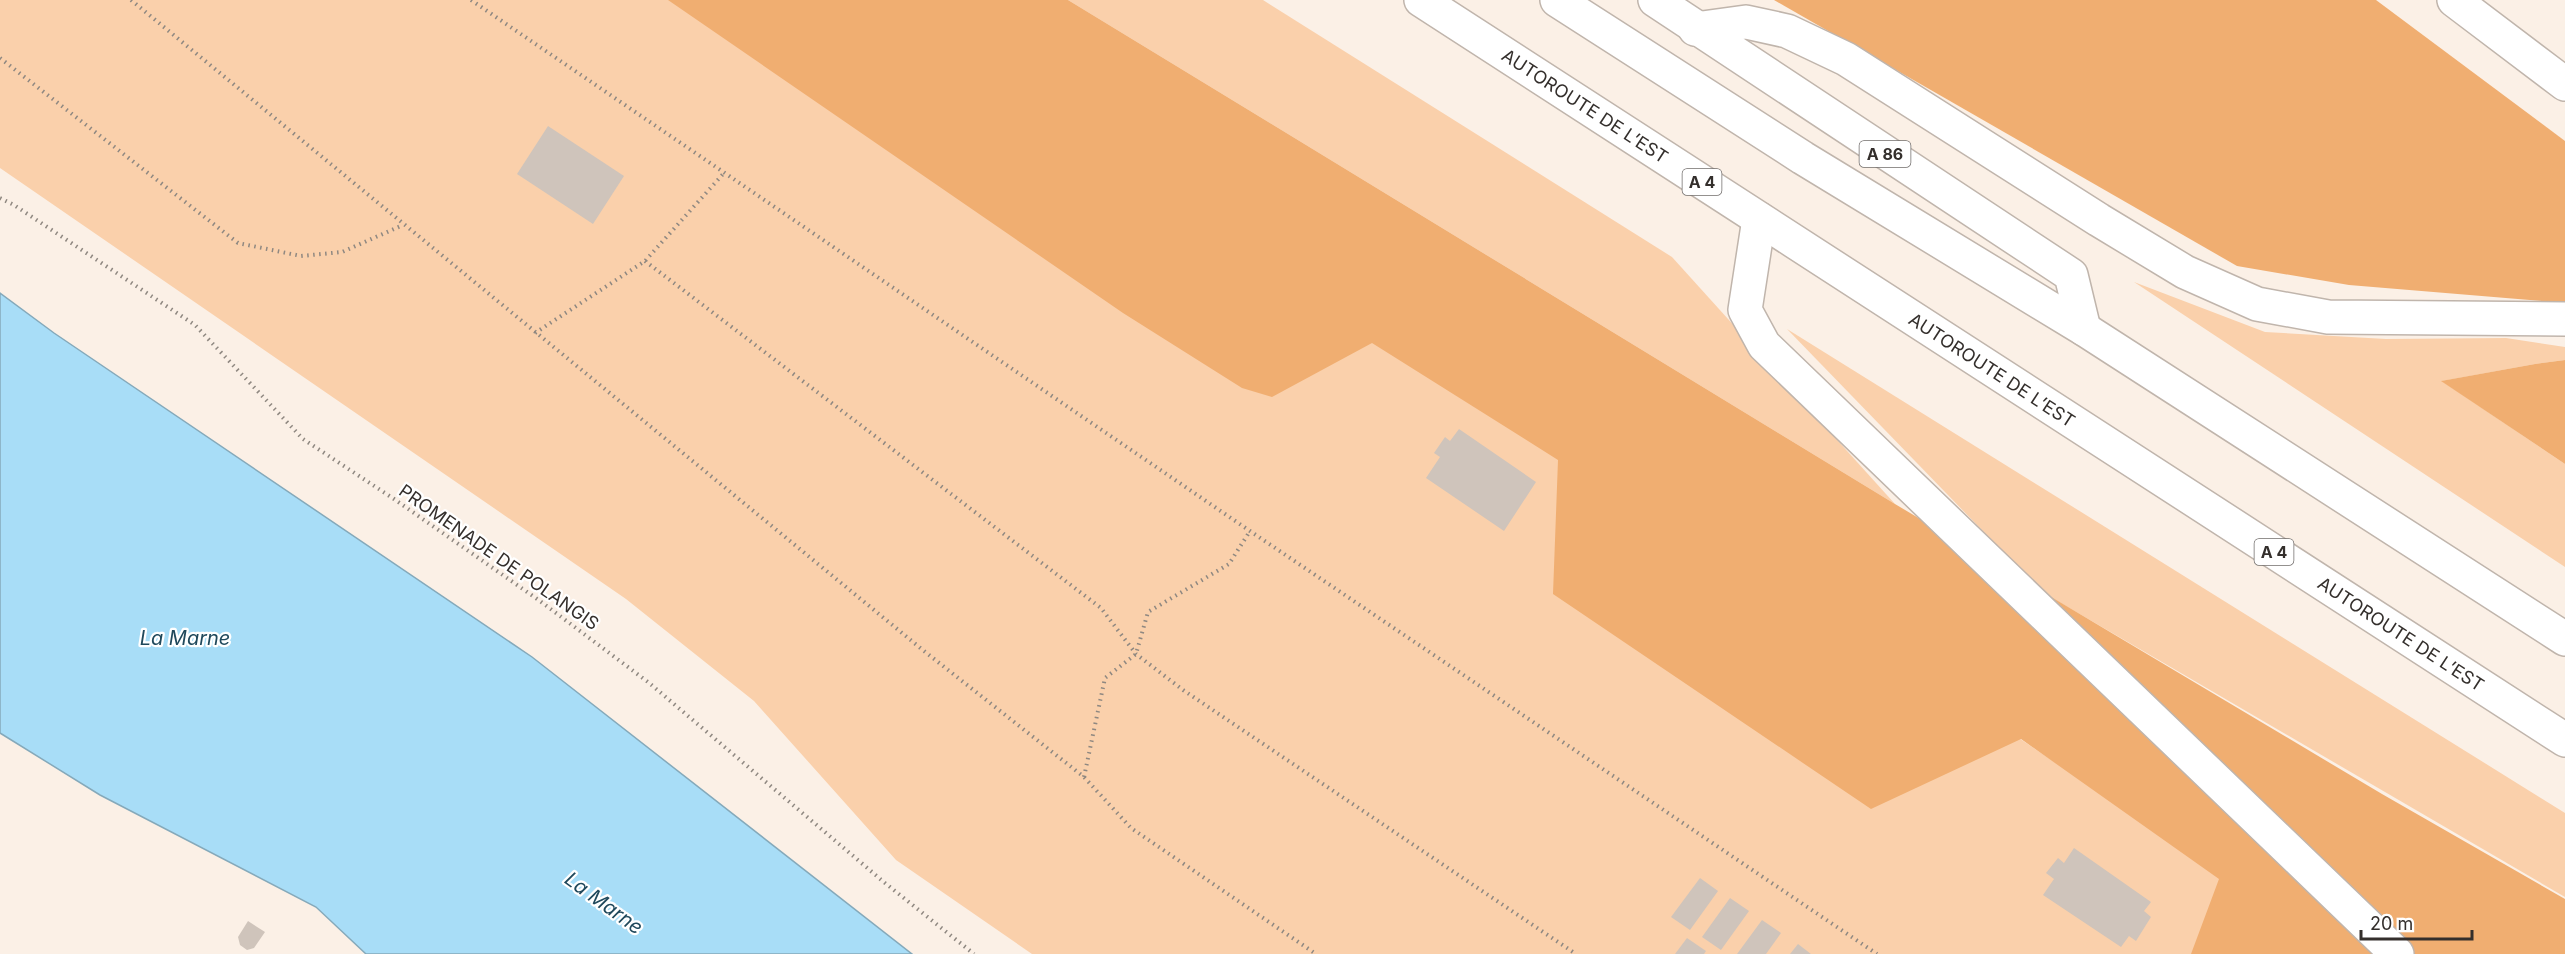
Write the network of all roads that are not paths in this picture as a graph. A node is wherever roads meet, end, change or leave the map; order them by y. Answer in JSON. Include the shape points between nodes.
{"nodes":[{"id":1,"x":1420,"y":0,"type":"edge"},
{"id":2,"x":1557,"y":0,"type":"edge"},
{"id":3,"x":1655,"y":0,"type":"edge"},
{"id":4,"x":2454,"y":0,"type":"edge"},
{"id":5,"x":1695,"y":28,"type":"junction"},
{"id":6,"x":2565,"y":84,"type":"edge"},
{"id":7,"x":1759,"y":219,"type":"junction"},
{"id":8,"x":2565,"y":319,"type":"edge"},
{"id":9,"x":2084,"y":329,"type":"junction"},
{"id":10,"x":2565,"y":639,"type":"edge"},
{"id":11,"x":2565,"y":740,"type":"edge"},
{"id":12,"x":2397,"y":954,"type":"edge"}],
"edges":[{"from":1,"to":7,"type":"main road","name":"AUTOROUTE DE L’EST","number":"A 4"},
{"from":2,"to":9,"type":"main road","via":[[1803,158]]},
{"from":3,"to":5,"type":"main road","number":"A 86"},
{"from":4,"to":6,"type":"main road"},
{"from":5,"to":8,"type":"main road","via":[[1746,22],[1787,31],[1846,58],[2185,272],[2257,304],[2328,316]]},
{"from":5,"to":9,"type":"main road","number":"A 86","via":[[2071,275]]},
{"from":7,"to":11,"type":"main road","name":"AUTOROUTE DE L’EST","number":"A 4"},
{"from":7,"to":12,"type":"main road","via":[[1746,310],[1764,345]]},
{"from":9,"to":10,"type":"main road"}]}
